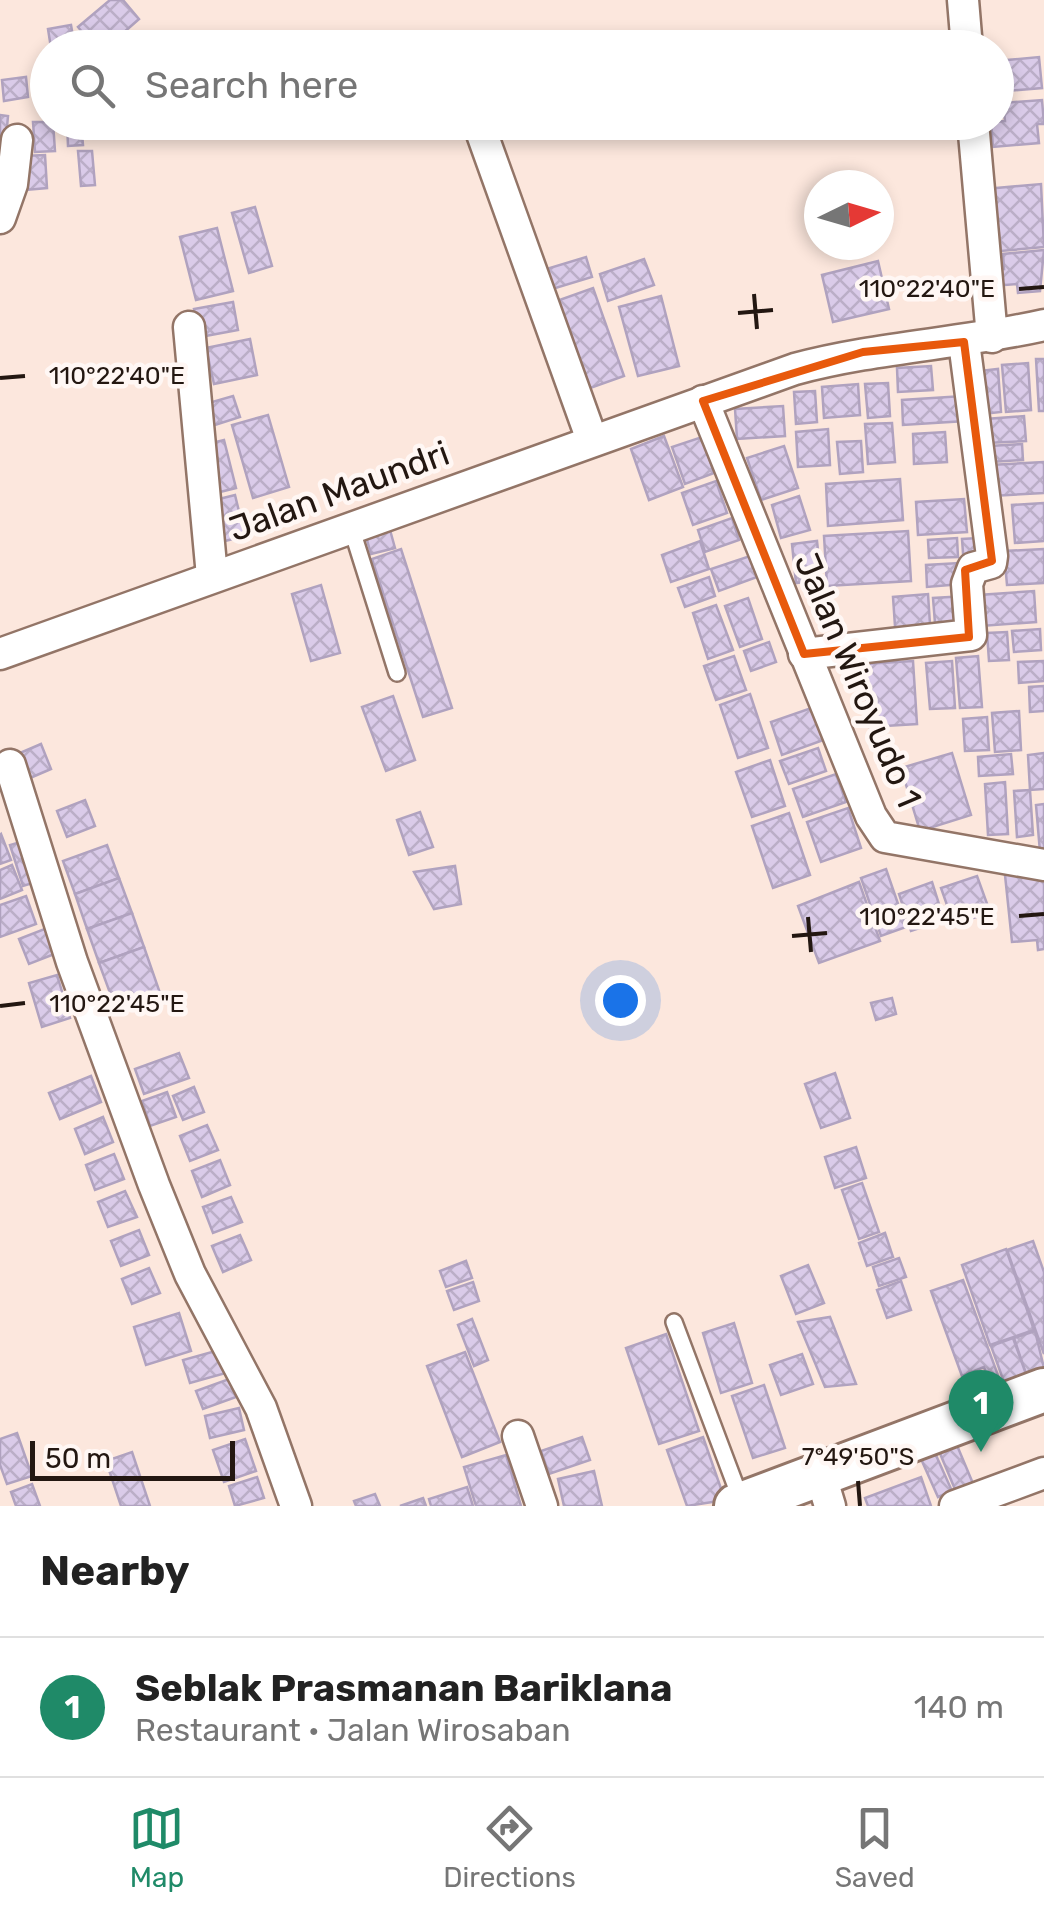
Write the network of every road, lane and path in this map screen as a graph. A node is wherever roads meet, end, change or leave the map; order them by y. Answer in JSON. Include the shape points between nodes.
{"nodes":[{"id":1,"x":963,"y":0,"type":"edge"},
{"id":2,"x":966,"y":30,"type":"edge"},
{"id":3,"x":17,"y":140,"type":"dead end"},
{"id":4,"x":485,"y":140,"type":"edge"},
{"id":5,"x":974,"y":140,"type":"edge"},
{"id":6,"x":0,"y":218,"type":"edge"},
{"id":7,"x":1044,"y":325,"type":"edge"},
{"id":8,"x":189,"y":326,"type":"dead end"},
{"id":9,"x":978,"y":339,"type":"junction"},
{"id":10,"x":703,"y":400,"type":"junction"},
{"id":11,"x":592,"y":440,"type":"junction"},
{"id":12,"x":351,"y":527,"type":"junction"},
{"id":13,"x":212,"y":576,"type":"junction"},
{"id":14,"x":0,"y":654,"type":"edge"},
{"id":15,"x":804,"y":654,"type":"junction"},
{"id":16,"x":397,"y":673,"type":"dead end"},
{"id":17,"x":10,"y":765,"type":"dead end"},
{"id":18,"x":1044,"y":865,"type":"edge"},
{"id":19,"x":674,"y":1322,"type":"dead end"},
{"id":20,"x":1044,"y":1390,"type":"edge"},
{"id":21,"x":518,"y":1436,"type":"dead end"},
{"id":22,"x":1044,"y":1473,"type":"edge"},
{"id":23,"x":825,"y":1490,"type":"edge"},
{"id":24,"x":739,"y":1505,"type":"edge"},
{"id":25,"x":296,"y":1506,"type":"edge"},
{"id":26,"x":542,"y":1506,"type":"edge"},
{"id":27,"x":955,"y":1506,"type":"edge"}],
"edges":[{"from":1,"to":2,"type":"street"},
{"from":3,"to":6,"type":"street"},
{"from":4,"to":11,"type":"street"},
{"from":5,"to":9,"type":"street"},
{"from":7,"to":9,"type":"street","name":"Jalan Maundri"},
{"from":8,"to":13,"type":"street"},
{"from":9,"to":10,"type":"street","name":"Jalan Maundri","via":[[830,360]]},
{"from":9,"to":15,"type":"street","via":[[992,556],[991,564],[968,572],[971,635]]},
{"from":10,"to":11,"type":"street","name":"Jalan Maundri"},
{"from":10,"to":15,"type":"street","name":"Jalan Wiroyudo 1"},
{"from":11,"to":12,"type":"street","name":"Jalan Maundri"},
{"from":12,"to":13,"type":"street","name":"Jalan Maundri"},
{"from":12,"to":16,"type":"lane"},
{"from":13,"to":14,"type":"street","name":"Jalan Maundri"},
{"from":15,"to":18,"type":"street","name":"Jalan Wiroyudo 1","via":[[884,837]]},
{"from":17,"to":25,"type":"street","via":[[72,962],[154,1185],[190,1274],[261,1408]]},
{"from":19,"to":24,"type":"lane"},
{"from":20,"to":23,"type":"main road"},
{"from":21,"to":26,"type":"street"},
{"from":22,"to":27,"type":"street"},
{"from":23,"to":24,"type":"main road"}]}
